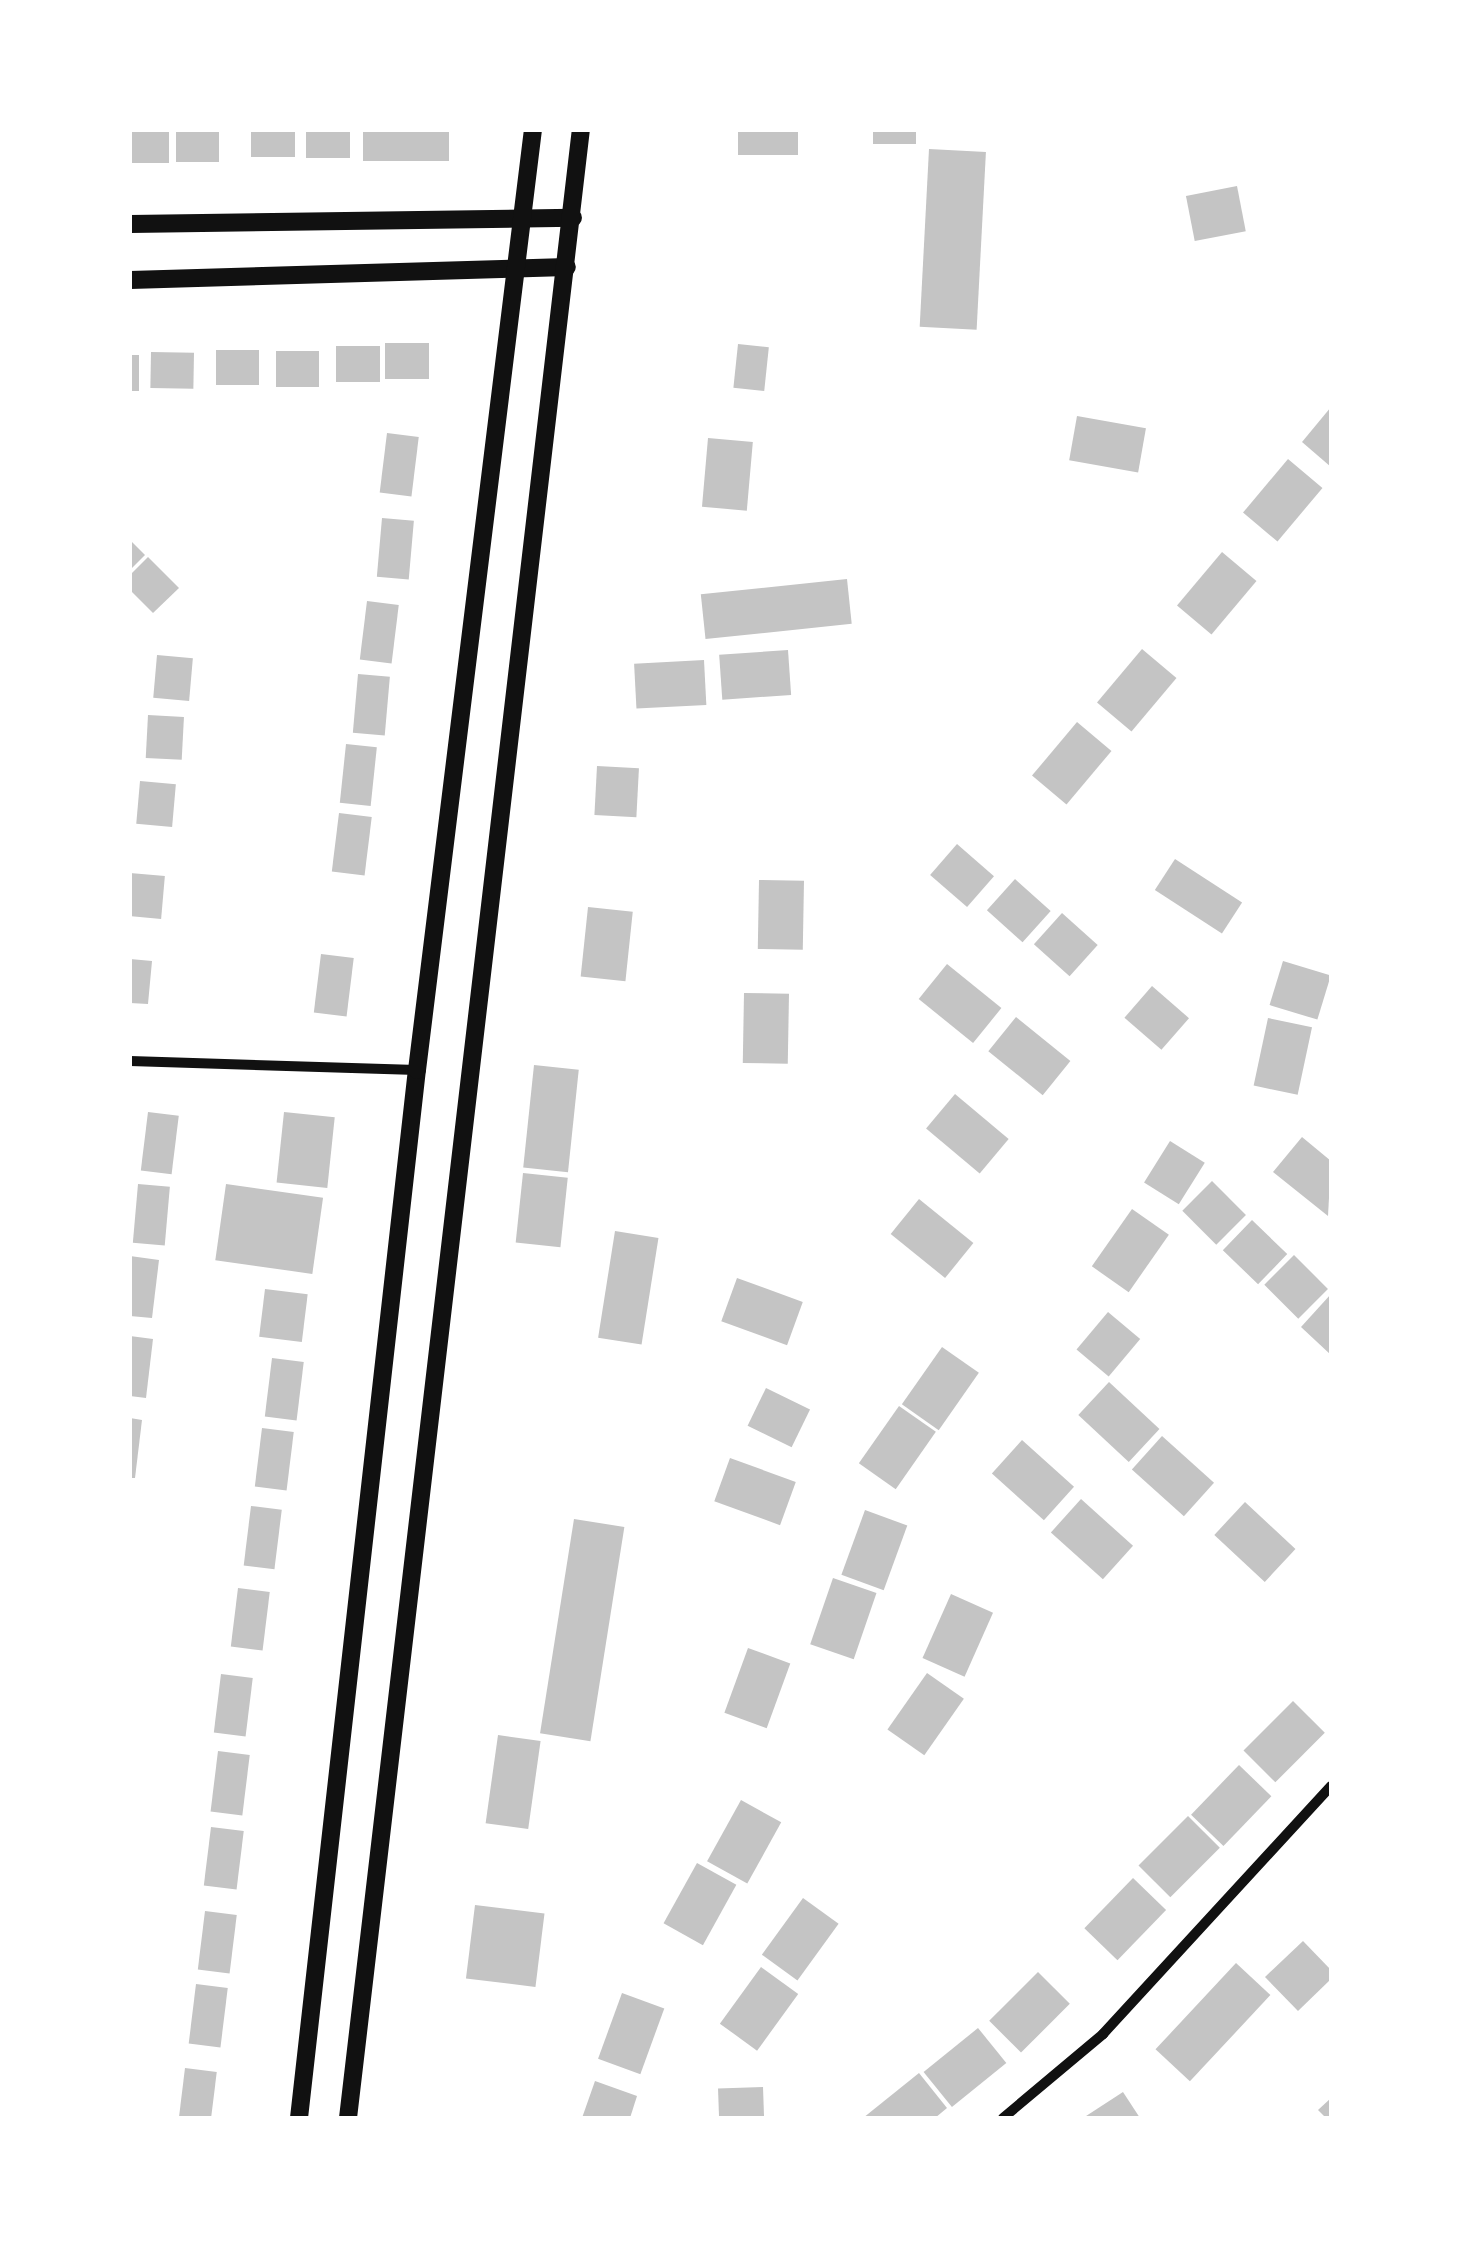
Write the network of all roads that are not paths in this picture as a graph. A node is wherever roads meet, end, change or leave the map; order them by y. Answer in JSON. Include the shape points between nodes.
{"nodes":[{"id":1,"x":533,"y":130,"type":"edge"},
{"id":2,"x":581,"y":130,"type":"edge"},
{"id":3,"x":522,"y":216,"type":"junction"},
{"id":4,"x":573,"y":218,"type":"junction"},
{"id":5,"x":130,"y":224,"type":"edge"},
{"id":6,"x":516,"y":264,"type":"junction"},
{"id":7,"x":567,"y":267,"type":"junction"},
{"id":8,"x":130,"y":280,"type":"edge"},
{"id":9,"x":130,"y":1061,"type":"edge"},
{"id":10,"x":417,"y":1070,"type":"junction"},
{"id":11,"x":1331,"y":1786,"type":"edge"},
{"id":12,"x":299,"y":2118,"type":"edge"},
{"id":13,"x":348,"y":2118,"type":"edge"},
{"id":14,"x":1003,"y":2118,"type":"edge"}],
"edges":[{"from":1,"to":3,"type":"main road"},
{"from":2,"to":4,"type":"main road"},
{"from":3,"to":4,"type":"main road"},
{"from":3,"to":5,"type":"main road"},
{"from":3,"to":6,"type":"main road"},
{"from":4,"to":7,"type":"main road"},
{"from":6,"to":7,"type":"main road"},
{"from":6,"to":8,"type":"main road"},
{"from":6,"to":10,"type":"main road"},
{"from":7,"to":13,"type":"main road"},
{"from":9,"to":10,"type":"street"},
{"from":10,"to":12,"type":"main road"},
{"from":11,"to":14,"type":"street","via":[[1103,2034]]}]}
